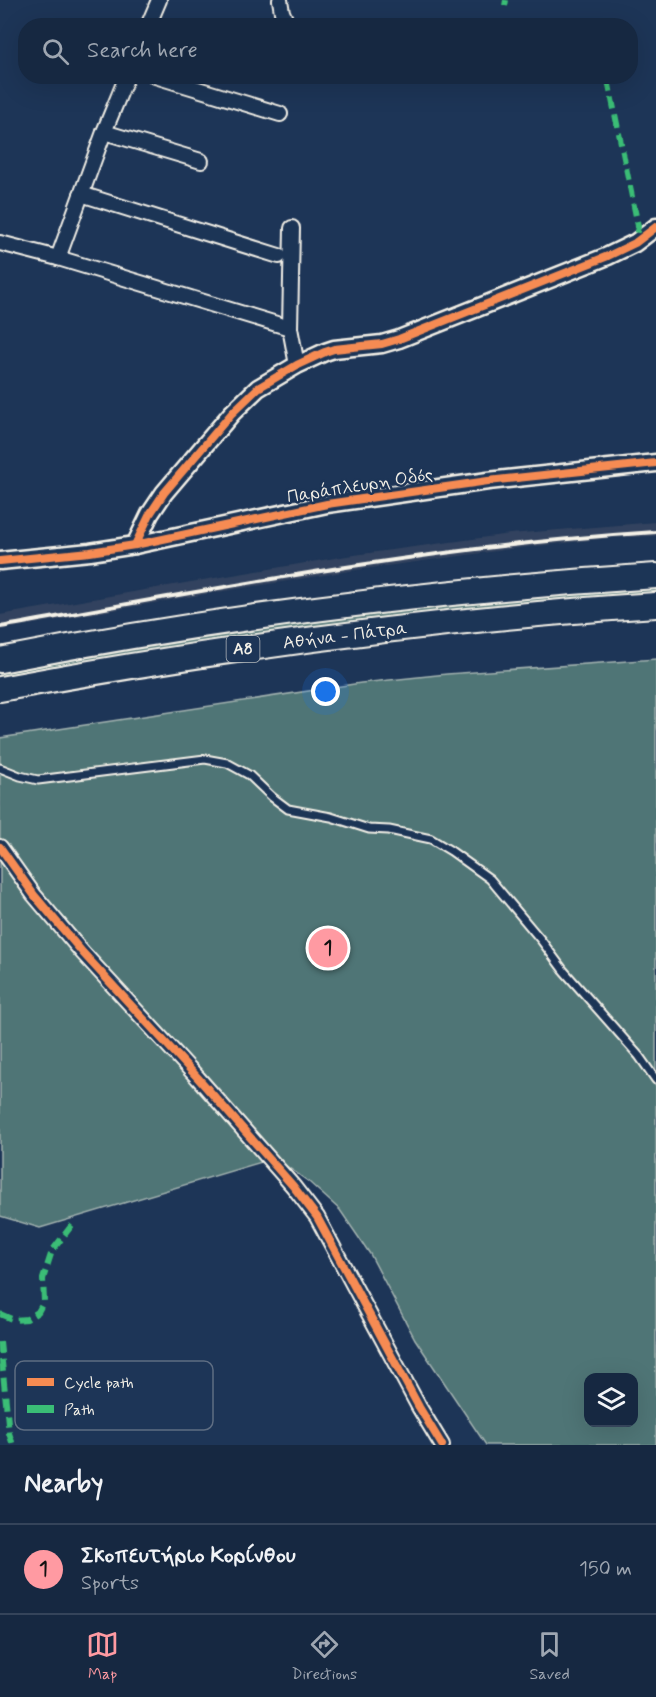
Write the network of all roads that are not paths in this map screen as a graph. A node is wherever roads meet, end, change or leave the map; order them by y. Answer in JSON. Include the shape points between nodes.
{"nodes":[{"id":1,"x":159,"y":0,"type":"edge"},
{"id":2,"x":280,"y":0,"type":"edge"},
{"id":3,"x":151,"y":18,"type":"edge"},
{"id":4,"x":285,"y":18,"type":"edge"},
{"id":5,"x":124,"y":84,"type":"edge"},
{"id":6,"x":181,"y":84,"type":"edge"},
{"id":7,"x":280,"y":114,"type":"dead end"},
{"id":8,"x":104,"y":132,"type":"junction"},
{"id":9,"x":201,"y":161,"type":"dead end"},
{"id":10,"x":81,"y":194,"type":"junction"},
{"id":11,"x":656,"y":227,"type":"edge"},
{"id":12,"x":292,"y":228,"type":"dead end"},
{"id":13,"x":0,"y":243,"type":"edge"},
{"id":14,"x":279,"y":256,"type":"dead end"},
{"id":15,"x":58,"y":258,"type":"junction"},
{"id":16,"x":290,"y":328,"type":"junction"},
{"id":17,"x":297,"y":365,"type":"junction"},
{"id":18,"x":656,"y":464,"type":"edge"},
{"id":19,"x":135,"y":545,"type":"junction"},
{"id":20,"x":0,"y":561,"type":"edge"},
{"id":21,"x":656,"y":576,"type":"edge"},
{"id":22,"x":656,"y":605,"type":"edge"},
{"id":23,"x":0,"y":660,"type":"edge"},
{"id":24,"x":0,"y":689,"type":"edge"},
{"id":25,"x":0,"y":768,"type":"edge"},
{"id":26,"x":0,"y":847,"type":"edge"},
{"id":27,"x":656,"y":1080,"type":"edge"},
{"id":28,"x":442,"y":1445,"type":"edge"}],
"edges":[{"from":1,"to":3,"type":"street"},
{"from":2,"to":4,"type":"street"},
{"from":5,"to":8,"type":"street"},
{"from":6,"to":7,"type":"street"},
{"from":8,"to":9,"type":"street"},
{"from":8,"to":10,"type":"street"},
{"from":10,"to":14,"type":"street"},
{"from":10,"to":15,"type":"street"},
{"from":11,"to":17,"type":"street","via":[[608,256],[410,334],[382,344],[334,349]]},
{"from":12,"to":16,"type":"street"},
{"from":13,"to":15,"type":"street"},
{"from":15,"to":16,"type":"street"},
{"from":16,"to":17,"type":"street"},
{"from":17,"to":19,"type":"street","via":[[258,388],[232,413],[164,493]]},
{"from":18,"to":19,"type":"street","name":"Παράπλευρη Οδός","via":[[327,504]]},
{"from":19,"to":20,"type":"street","name":"Παράπλευρη Οδός"},
{"from":21,"to":23,"type":"highway","name":"Αθήνα - Πάτρα","number":"Α8","via":[[522,586],[317,609]]},
{"from":22,"to":24,"type":"highway","name":"Αθήνα - Πάτρα","number":"Α8","via":[[331,636]]},
{"from":25,"to":27,"type":"lane","via":[[38,780],[205,759],[228,763],[249,775],[288,808],[369,829],[431,839],[490,879]]},
{"from":26,"to":28,"type":"street","via":[[83,953],[198,1078],[316,1217]]}]}
